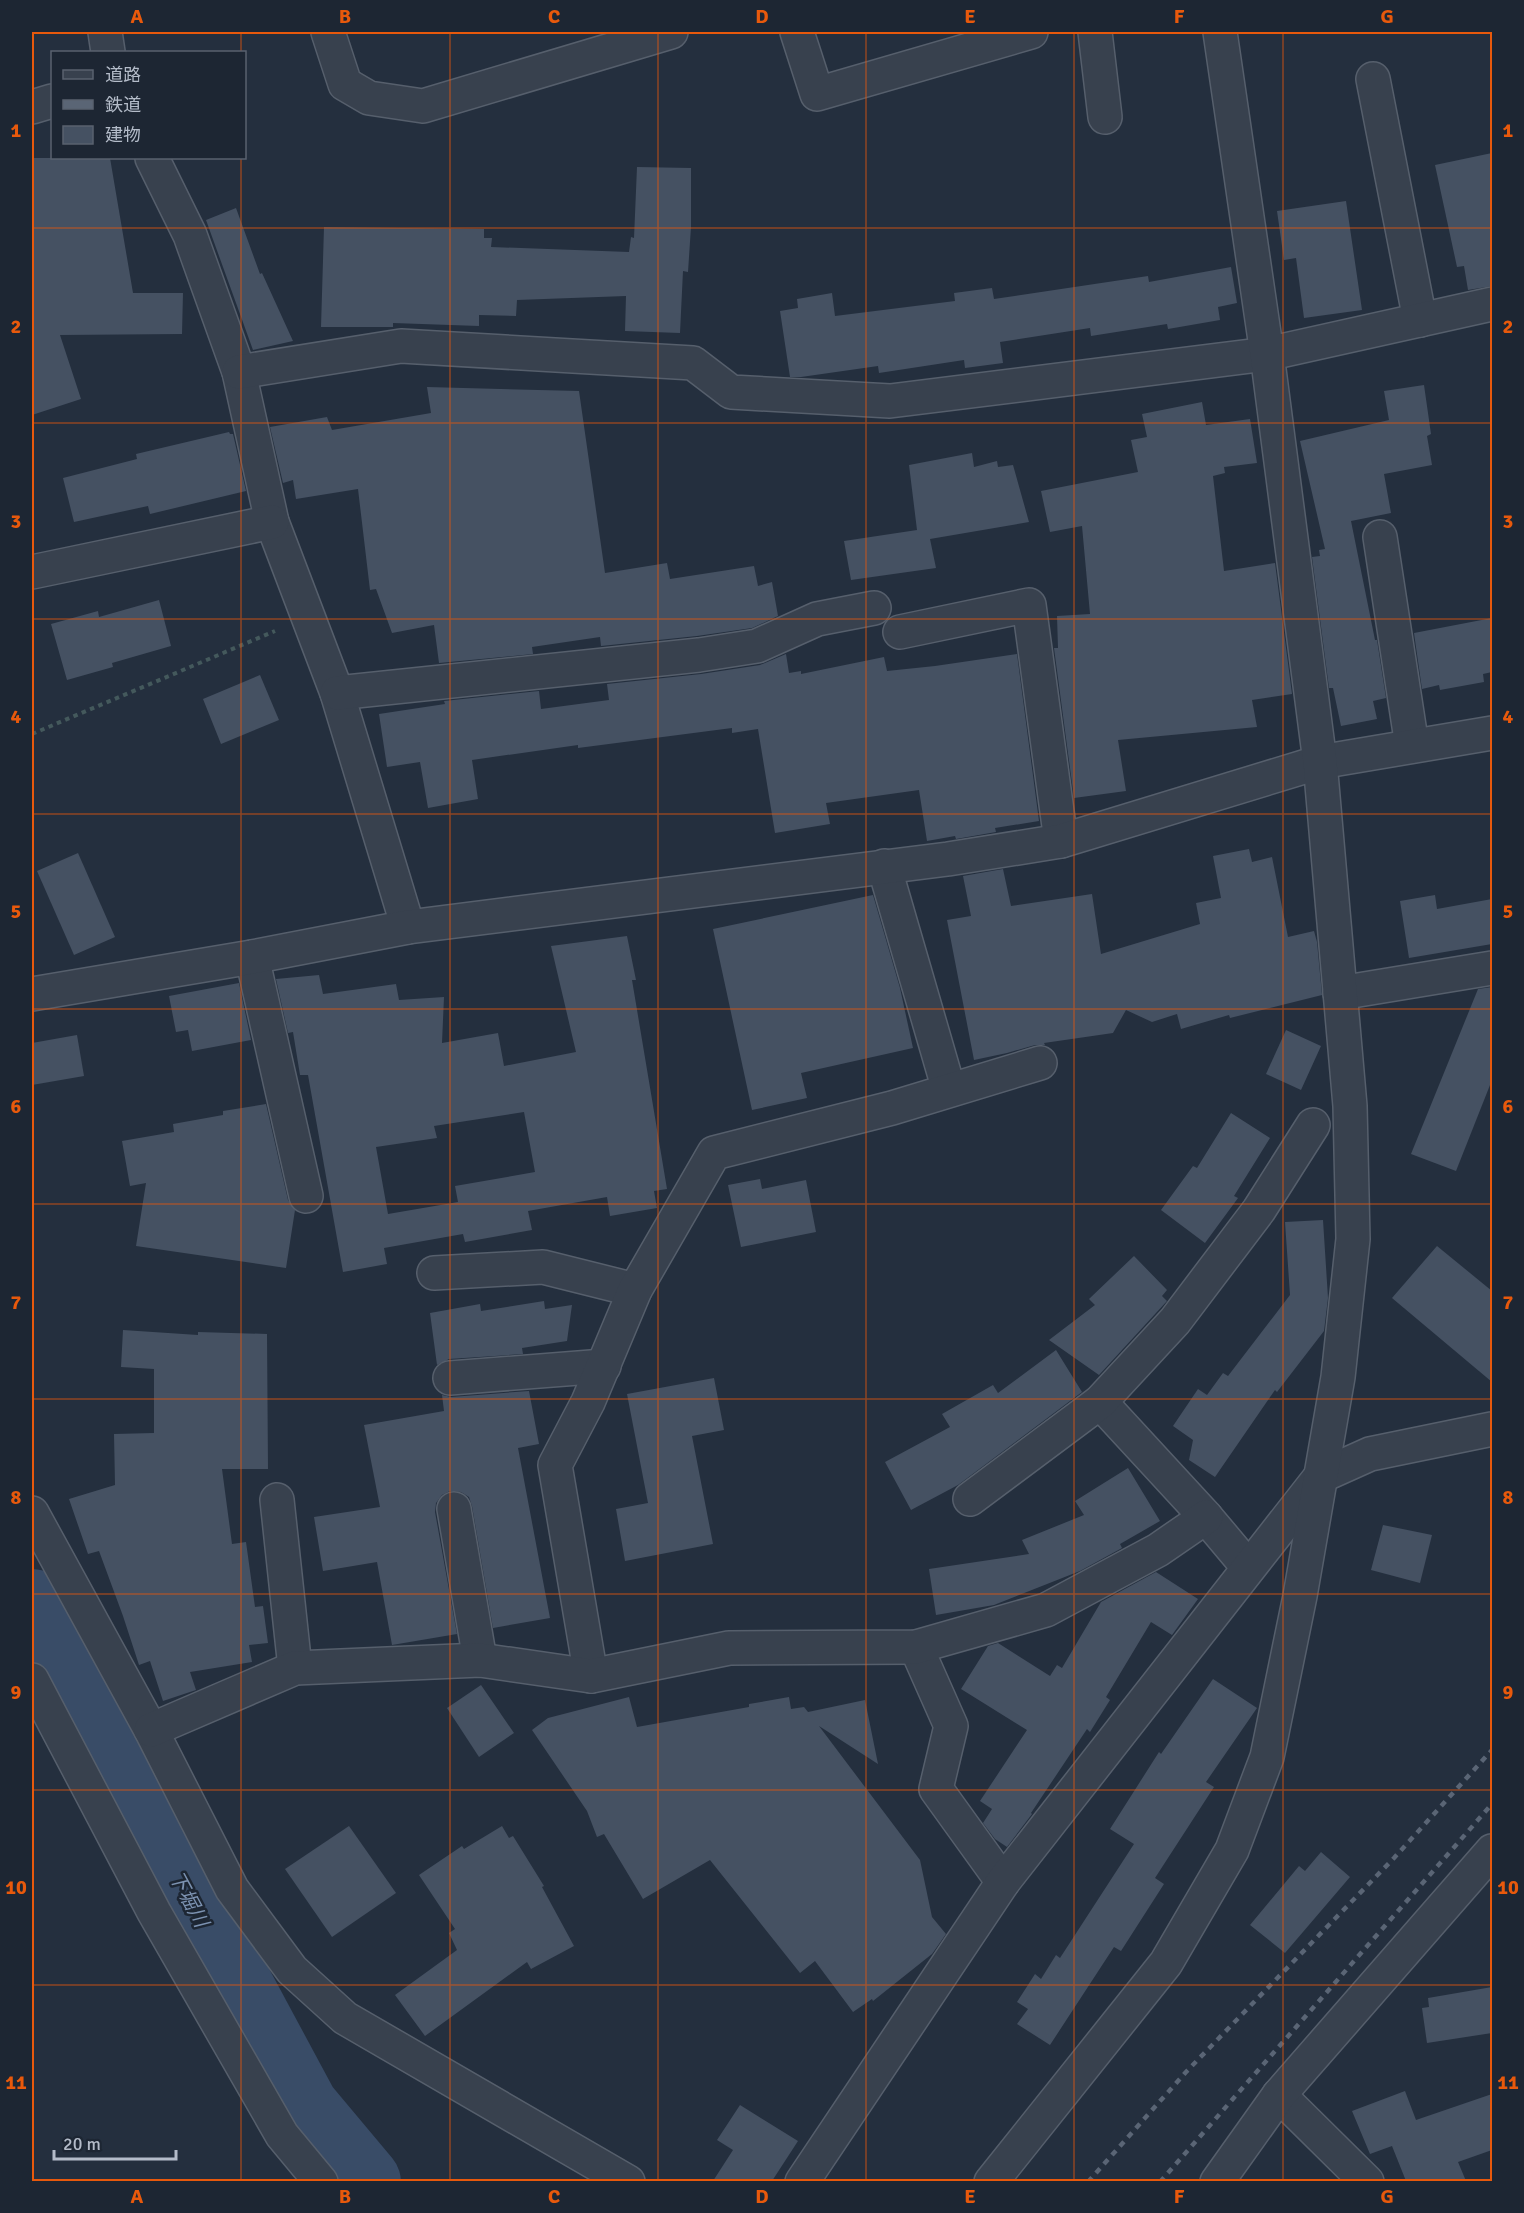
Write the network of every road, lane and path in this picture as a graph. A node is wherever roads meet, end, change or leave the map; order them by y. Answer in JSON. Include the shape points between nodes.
{"nodes":[{"id":1,"x":105,"y":32,"type":"edge"},
{"id":2,"x":328,"y":32,"type":"edge"},
{"id":3,"x":671,"y":32,"type":"edge"},
{"id":4,"x":797,"y":32,"type":"edge"},
{"id":5,"x":1031,"y":32,"type":"edge"},
{"id":6,"x":1095,"y":32,"type":"edge"},
{"id":7,"x":1220,"y":32,"type":"edge"},
{"id":8,"x":108,"y":51,"type":"edge"},
{"id":9,"x":1373,"y":79,"type":"dead end"},
{"id":10,"x":51,"y":101,"type":"edge"},
{"id":11,"x":32,"y":107,"type":"edge"},
{"id":12,"x":1105,"y":117,"type":"dead end"},
{"id":13,"x":152,"y":159,"type":"edge"},
{"id":14,"x":1492,"y":304,"type":"edge"},
{"id":15,"x":1420,"y":320,"type":"junction"},
{"id":16,"x":1267,"y":354,"type":"junction"},
{"id":17,"x":238,"y":372,"type":"junction"},
{"id":18,"x":272,"y":522,"type":"junction"},
{"id":19,"x":1380,"y":537,"type":"dead end"},
{"id":20,"x":32,"y":572,"type":"edge"},
{"id":21,"x":874,"y":608,"type":"dead end"},
{"id":22,"x":309,"y":616,"type":"junction"},
{"id":23,"x":900,"y":632,"type":"dead end"},
{"id":24,"x":337,"y":693,"type":"junction"},
{"id":25,"x":1492,"y":733,"type":"edge"},
{"id":26,"x":32,"y":734,"type":"edge"},
{"id":27,"x":1412,"y":746,"type":"junction"},
{"id":28,"x":1320,"y":762,"type":"junction"},
{"id":29,"x":1061,"y":841,"type":"junction"},
{"id":30,"x":884,"y":866,"type":"junction"},
{"id":31,"x":408,"y":927,"type":"junction"},
{"id":32,"x":252,"y":957,"type":"junction"},
{"id":33,"x":1492,"y":968,"type":"edge"},
{"id":34,"x":1340,"y":993,"type":"junction"},
{"id":35,"x":32,"y":994,"type":"edge"},
{"id":36,"x":1040,"y":1063,"type":"dead end"},
{"id":37,"x":949,"y":1090,"type":"junction"},
{"id":38,"x":1313,"y":1125,"type":"dead end"},
{"id":39,"x":306,"y":1196,"type":"dead end"},
{"id":40,"x":434,"y":1273,"type":"dead end"},
{"id":41,"x":635,"y":1290,"type":"junction"},
{"id":42,"x":604,"y":1366,"type":"junction"},
{"id":43,"x":450,"y":1378,"type":"dead end"},
{"id":44,"x":1100,"y":1402,"type":"junction"},
{"id":45,"x":1492,"y":1429,"type":"edge"},
{"id":46,"x":1321,"y":1476,"type":"junction"},
{"id":47,"x":970,"y":1499,"type":"dead end"},
{"id":48,"x":277,"y":1500,"type":"dead end"},
{"id":49,"x":454,"y":1509,"type":"dead end"},
{"id":50,"x":32,"y":1513,"type":"edge"},
{"id":51,"x":1206,"y":1517,"type":"junction"},
{"id":52,"x":1248,"y":1567,"type":"junction"},
{"id":53,"x":916,"y":1647,"type":"junction"},
{"id":54,"x":480,"y":1660,"type":"junction"},
{"id":55,"x":296,"y":1668,"type":"junction"},
{"id":56,"x":591,"y":1676,"type":"junction"},
{"id":57,"x":32,"y":1680,"type":"edge"},
{"id":58,"x":151,"y":1730,"type":"junction"},
{"id":59,"x":1490,"y":1859,"type":"edge"},
{"id":60,"x":1003,"y":1882,"type":"junction"},
{"id":61,"x":1279,"y":2095,"type":"junction"},
{"id":62,"x":321,"y":2181,"type":"edge"},
{"id":63,"x":628,"y":2181,"type":"edge"},
{"id":64,"x":802,"y":2181,"type":"edge"},
{"id":65,"x":991,"y":2181,"type":"edge"},
{"id":66,"x":1217,"y":2181,"type":"edge"},
{"id":67,"x":1367,"y":2181,"type":"edge"}],
"edges":[{"from":1,"to":8,"type":"street"},
{"from":2,"to":3,"type":"street","via":[[345,84],[369,98],[423,106]]},
{"from":4,"to":5,"type":"street","via":[[817,94]]},
{"from":6,"to":12,"type":"street"},
{"from":7,"to":16,"type":"street"},
{"from":9,"to":15,"type":"street"},
{"from":10,"to":11,"type":"street"},
{"from":13,"to":17,"type":"street","via":[[190,235]]},
{"from":14,"to":15,"type":"street"},
{"from":15,"to":16,"type":"street"},
{"from":16,"to":17,"type":"street","via":[[890,401],[731,392],[693,363],[401,346]]},
{"from":16,"to":28,"type":"street"},
{"from":17,"to":18,"type":"street"},
{"from":18,"to":20,"type":"street"},
{"from":18,"to":22,"type":"street"},
{"from":19,"to":27,"type":"street"},
{"from":21,"to":24,"type":"street","via":[[817,619],[757,646],[699,656]]},
{"from":22,"to":24,"type":"street"},
{"from":22,"to":26,"type":"path"},
{"from":23,"to":29,"type":"street","via":[[1029,605]]},
{"from":24,"to":31,"type":"street"},
{"from":25,"to":27,"type":"street"},
{"from":27,"to":28,"type":"street"},
{"from":28,"to":29,"type":"street"},
{"from":28,"to":34,"type":"street"},
{"from":29,"to":30,"type":"street"},
{"from":30,"to":31,"type":"street"},
{"from":30,"to":37,"type":"street"},
{"from":31,"to":32,"type":"street"},
{"from":32,"to":35,"type":"street"},
{"from":32,"to":39,"type":"street"},
{"from":33,"to":34,"type":"street"},
{"from":34,"to":46,"type":"street","via":[[1350,1106],[1353,1239],[1338,1377]]},
{"from":36,"to":37,"type":"street"},
{"from":37,"to":41,"type":"street","via":[[714,1153]]},
{"from":38,"to":44,"type":"street","via":[[1259,1210],[1175,1321]]},
{"from":40,"to":41,"type":"street","via":[[543,1267]]},
{"from":41,"to":42,"type":"street"},
{"from":42,"to":43,"type":"street"},
{"from":42,"to":56,"type":"street","via":[[555,1465]]},
{"from":44,"to":47,"type":"street"},
{"from":44,"to":51,"type":"street"},
{"from":45,"to":46,"type":"street","via":[[1370,1454]]},
{"from":46,"to":52,"type":"street"},
{"from":46,"to":65,"type":"street","via":[[1267,1757],[1232,1850],[1166,1963]]},
{"from":48,"to":55,"type":"street"},
{"from":49,"to":54,"type":"street"},
{"from":50,"to":58,"type":"street"},
{"from":51,"to":52,"type":"street"},
{"from":51,"to":53,"type":"street","via":[[1158,1550],[1046,1610]]},
{"from":52,"to":60,"type":"street"},
{"from":53,"to":56,"type":"street","via":[[729,1648]]},
{"from":53,"to":60,"type":"street","via":[[951,1726],[936,1789]]},
{"from":54,"to":55,"type":"street"},
{"from":54,"to":56,"type":"street"},
{"from":55,"to":58,"type":"street"},
{"from":57,"to":62,"type":"street","via":[[154,1912],[270,2115]]},
{"from":58,"to":63,"type":"street","via":[[232,1889],[292,1970],[345,2018]]},
{"from":59,"to":61,"type":"street"},
{"from":60,"to":64,"type":"street"},
{"from":61,"to":66,"type":"street"},
{"from":61,"to":67,"type":"street"}]}
